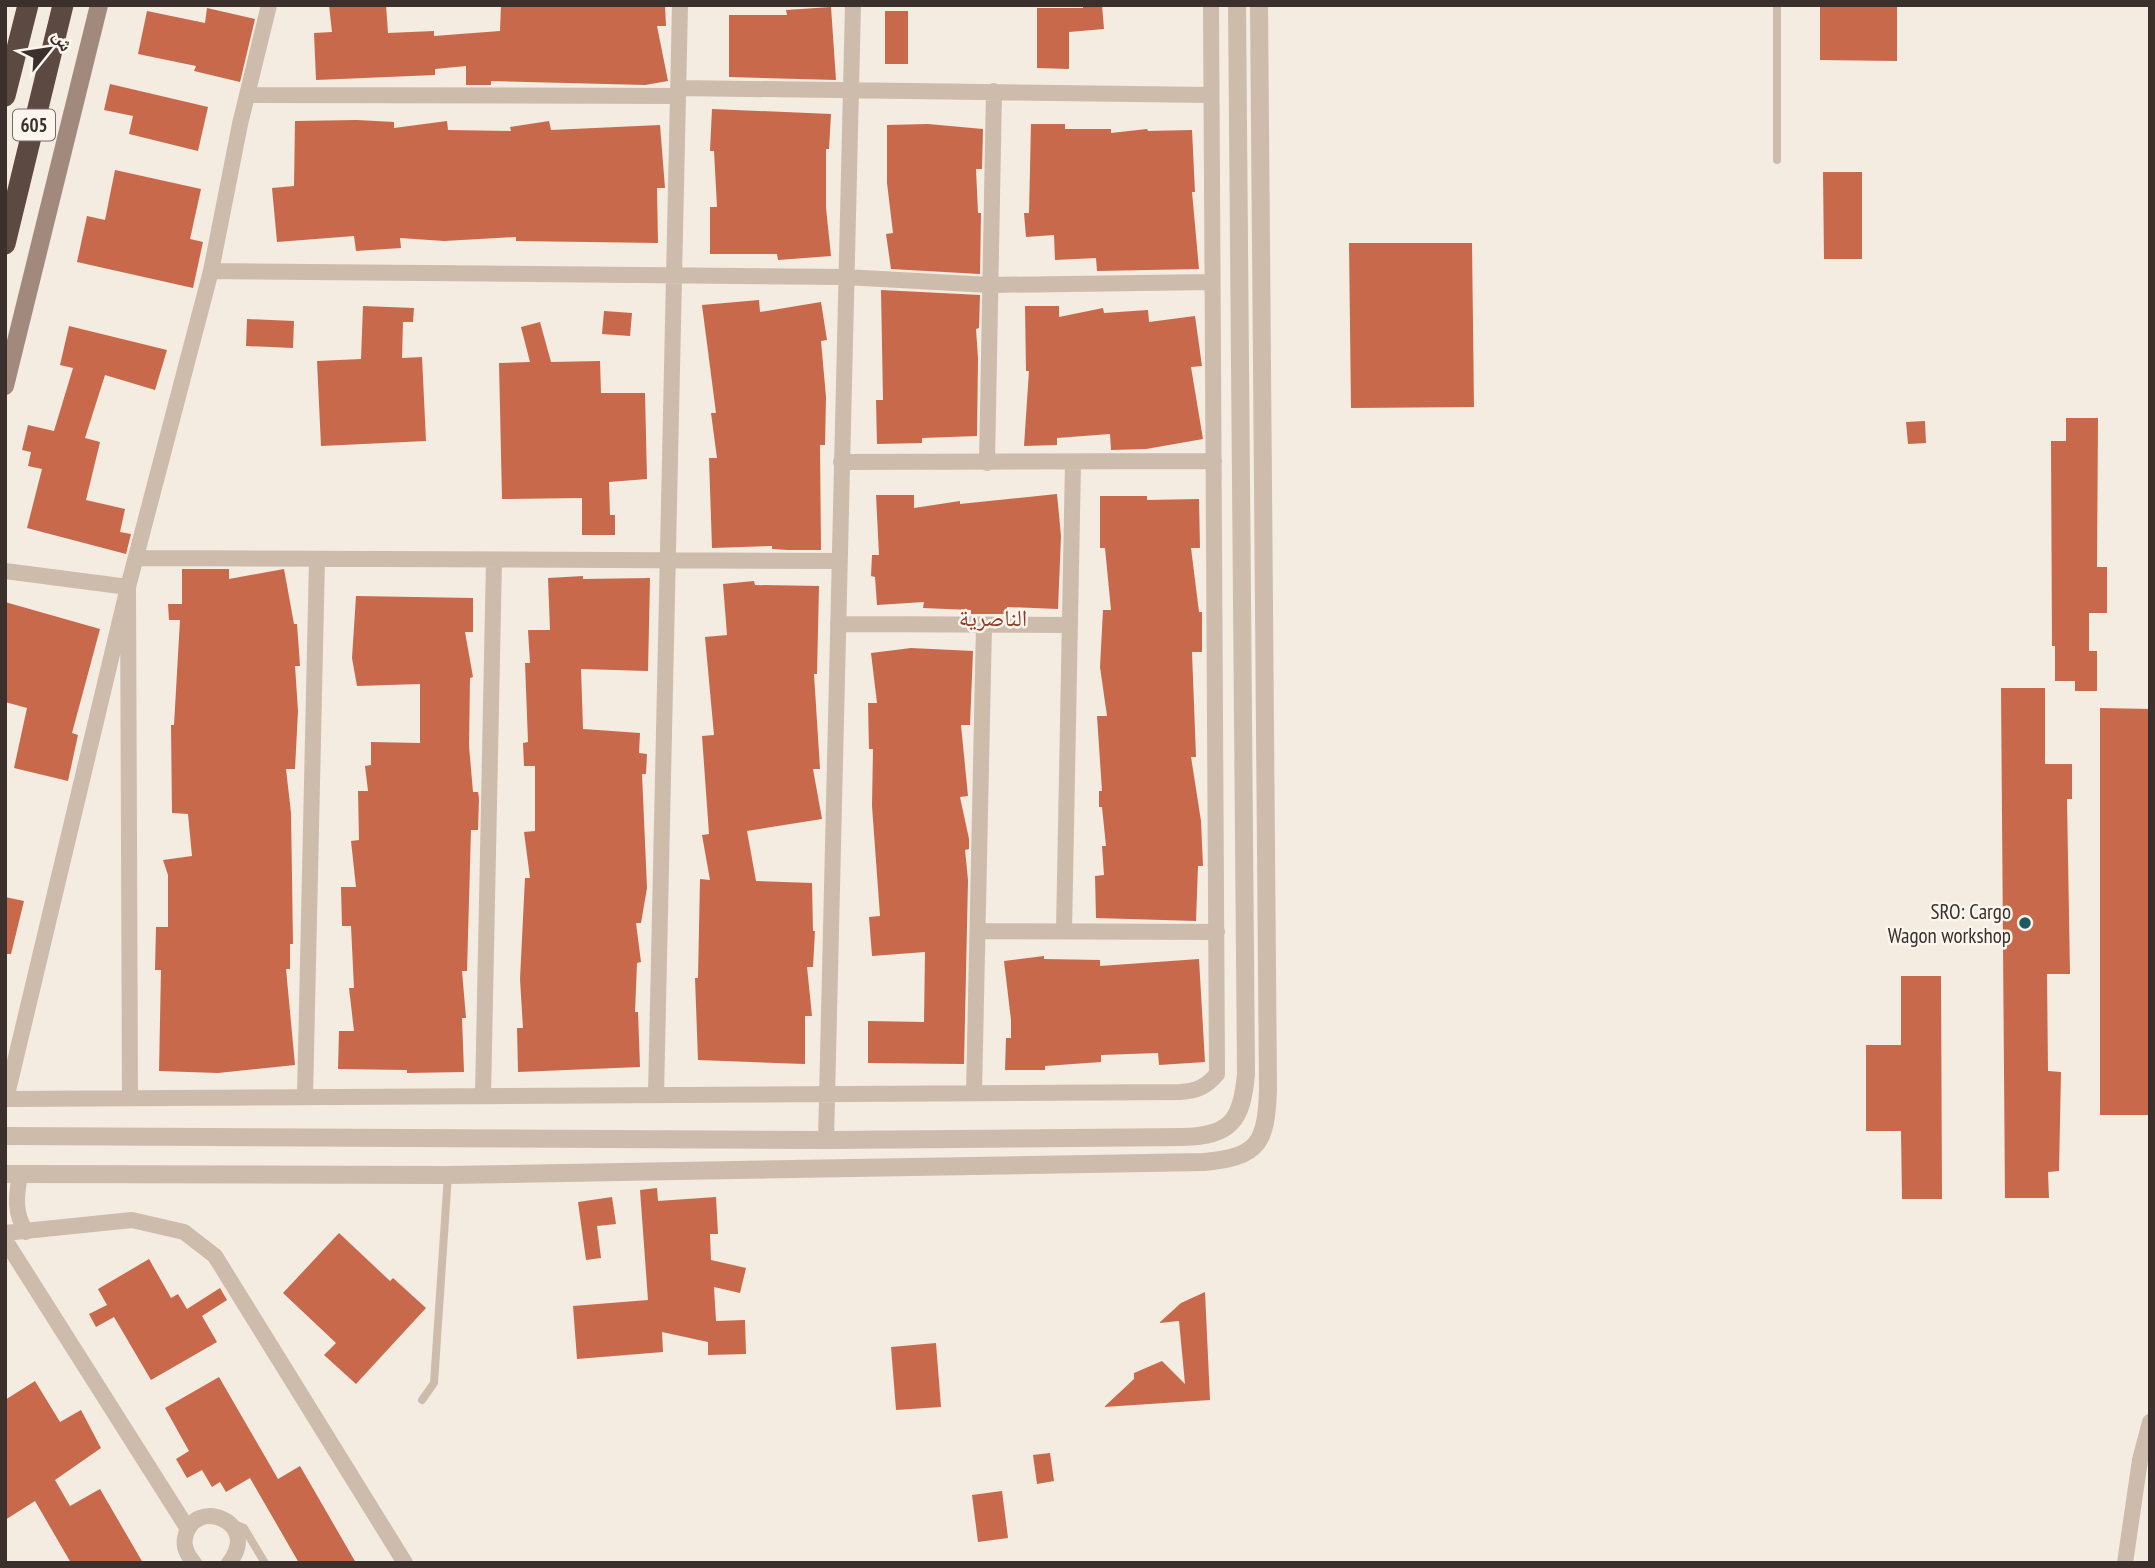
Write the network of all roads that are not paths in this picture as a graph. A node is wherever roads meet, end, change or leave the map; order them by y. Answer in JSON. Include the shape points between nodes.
{"nodes":[{"id":1,"x":28,"y":5,"type":"edge"},
{"id":2,"x":65,"y":5,"type":"edge"},
{"id":3,"x":99,"y":5,"type":"edge"},
{"id":4,"x":269,"y":5,"type":"edge"},
{"id":5,"x":680,"y":5,"type":"edge"},
{"id":6,"x":853,"y":5,"type":"edge"},
{"id":7,"x":1211,"y":5,"type":"edge"},
{"id":8,"x":1237,"y":5,"type":"edge"},
{"id":9,"x":1259,"y":5,"type":"edge"},
{"id":10,"x":1777,"y":5,"type":"edge"},
{"id":11,"x":849,"y":89,"type":"junction"},
{"id":12,"x":995,"y":91,"type":"junction"},
{"id":13,"x":678,"y":92,"type":"junction"},
{"id":14,"x":247,"y":94,"type":"junction"},
{"id":15,"x":1211,"y":95,"type":"junction"},
{"id":16,"x":5,"y":96,"type":"edge"},
{"id":17,"x":1777,"y":160,"type":"dead end"},
{"id":18,"x":5,"y":244,"type":"edge"},
{"id":19,"x":211,"y":271,"type":"junction"},
{"id":20,"x":674,"y":275,"type":"junction"},
{"id":21,"x":845,"y":277,"type":"junction"},
{"id":22,"x":1212,"y":282,"type":"junction"},
{"id":23,"x":990,"y":285,"type":"junction"},
{"id":24,"x":5,"y":386,"type":"edge"},
{"id":25,"x":1213,"y":461,"type":"junction"},
{"id":26,"x":841,"y":462,"type":"junction"},
{"id":27,"x":987,"y":463,"type":"junction"},
{"id":28,"x":1073,"y":463,"type":"junction"},
{"id":29,"x":136,"y":558,"type":"junction"},
{"id":30,"x":317,"y":559,"type":"junction"},
{"id":31,"x":494,"y":560,"type":"junction"},
{"id":32,"x":668,"y":561,"type":"junction"},
{"id":33,"x":839,"y":561,"type":"junction"},
{"id":34,"x":5,"y":571,"type":"edge"},
{"id":35,"x":128,"y":587,"type":"junction"},
{"id":36,"x":838,"y":624,"type":"junction"},
{"id":37,"x":984,"y":625,"type":"junction"},
{"id":38,"x":1070,"y":625,"type":"junction"},
{"id":39,"x":978,"y":931,"type":"junction"},
{"id":40,"x":1064,"y":931,"type":"junction"},
{"id":41,"x":1217,"y":932,"type":"junction"},
{"id":42,"x":974,"y":1093,"type":"junction"},
{"id":43,"x":828,"y":1094,"type":"junction"},
{"id":44,"x":656,"y":1095,"type":"junction"},
{"id":45,"x":483,"y":1096,"type":"junction"},
{"id":46,"x":305,"y":1097,"type":"junction"},
{"id":47,"x":130,"y":1098,"type":"junction"},
{"id":48,"x":5,"y":1136,"type":"edge"},
{"id":49,"x":826,"y":1140,"type":"junction"},
{"id":50,"x":13,"y":1174,"type":"edge"},
{"id":51,"x":448,"y":1175,"type":"junction"},
{"id":52,"x":26,"y":1232,"type":"junction"},
{"id":53,"x":5,"y":1233,"type":"edge"},
{"id":54,"x":5,"y":1240,"type":"edge"},
{"id":55,"x":422,"y":1400,"type":"dead end"},
{"id":56,"x":2150,"y":1422,"type":"edge"},
{"id":57,"x":231,"y":1525,"type":"junction"},
{"id":58,"x":188,"y":1529,"type":"junction"},
{"id":59,"x":194,"y":1563,"type":"edge"},
{"id":60,"x":229,"y":1563,"type":"edge"},
{"id":61,"x":265,"y":1563,"type":"edge"},
{"id":62,"x":405,"y":1563,"type":"edge"},
{"id":63,"x":2125,"y":1563,"type":"edge"}],
"edges":[{"from":1,"to":16,"type":"highway","number":"605"},
{"from":2,"to":18,"type":"highway","number":"605"},
{"from":3,"to":24,"type":"main road"},
{"from":4,"to":14,"type":"street"},
{"from":5,"to":13,"type":"street"},
{"from":6,"to":11,"type":"street"},
{"from":7,"to":15,"type":"street"},
{"from":8,"to":49,"type":"street","via":[[1246,1074],[1240,1110],[1227,1127],[1201,1137]]},
{"from":9,"to":51,"type":"street","via":[[1268,1090],[1267,1118],[1259,1143],[1241,1156],[1203,1162]]},
{"from":10,"to":17,"type":"lane"},
{"from":11,"to":12,"type":"street"},
{"from":11,"to":13,"type":"street"},
{"from":11,"to":21,"type":"street"},
{"from":12,"to":15,"type":"street"},
{"from":12,"to":23,"type":"street"},
{"from":13,"to":14,"type":"street"},
{"from":13,"to":20,"type":"street"},
{"from":14,"to":19,"type":"street"},
{"from":15,"to":22,"type":"street"},
{"from":19,"to":20,"type":"street"},
{"from":19,"to":29,"type":"street"},
{"from":20,"to":21,"type":"street"},
{"from":20,"to":32,"type":"street"},
{"from":21,"to":23,"type":"street"},
{"from":21,"to":26,"type":"street"},
{"from":22,"to":23,"type":"street"},
{"from":22,"to":25,"type":"street"},
{"from":23,"to":27,"type":"street"},
{"from":25,"to":28,"type":"street"},
{"from":25,"to":41,"type":"street"},
{"from":26,"to":27,"type":"street"},
{"from":26,"to":33,"type":"street"},
{"from":27,"to":28,"type":"street"},
{"from":28,"to":38,"type":"street"},
{"from":29,"to":30,"type":"street"},
{"from":29,"to":35,"type":"street"},
{"from":30,"to":31,"type":"street"},
{"from":30,"to":46,"type":"street"},
{"from":31,"to":32,"type":"street"},
{"from":31,"to":45,"type":"street"},
{"from":32,"to":33,"type":"street"},
{"from":32,"to":44,"type":"street"},
{"from":33,"to":36,"type":"street"},
{"from":34,"to":35,"type":"street"},
{"from":35,"to":47,"type":"street"},
{"from":35,"to":47,"type":"street","via":[[6,1099]]},
{"from":36,"to":37,"type":"street"},
{"from":36,"to":43,"type":"street"},
{"from":37,"to":38,"type":"street"},
{"from":37,"to":39,"type":"street"},
{"from":38,"to":40,"type":"street"},
{"from":39,"to":40,"type":"street"},
{"from":39,"to":42,"type":"street"},
{"from":40,"to":41,"type":"street"},
{"from":41,"to":42,"type":"street","via":[[1217,1074],[1203,1088]]},
{"from":42,"to":43,"type":"street"},
{"from":43,"to":44,"type":"street"},
{"from":43,"to":49,"type":"street"},
{"from":44,"to":45,"type":"street"},
{"from":45,"to":46,"type":"street"},
{"from":46,"to":47,"type":"street"},
{"from":48,"to":49,"type":"street"},
{"from":50,"to":51,"type":"street"},
{"from":50,"to":52,"type":"street","via":[[18,1218]]},
{"from":51,"to":55,"type":"lane","via":[[434,1383]]},
{"from":52,"to":53,"type":"street"},
{"from":52,"to":62,"type":"street","via":[[132,1220],[184,1232],[215,1256]]},
{"from":54,"to":58,"type":"street"},
{"from":56,"to":63,"type":"street"},
{"from":57,"to":58,"type":"street","via":[[208,1516]]},
{"from":57,"to":60,"type":"street","via":[[237,1548]]},
{"from":57,"to":61,"type":"lane","via":[[244,1528]]},
{"from":58,"to":59,"type":"street","via":[[185,1545]]}]}
